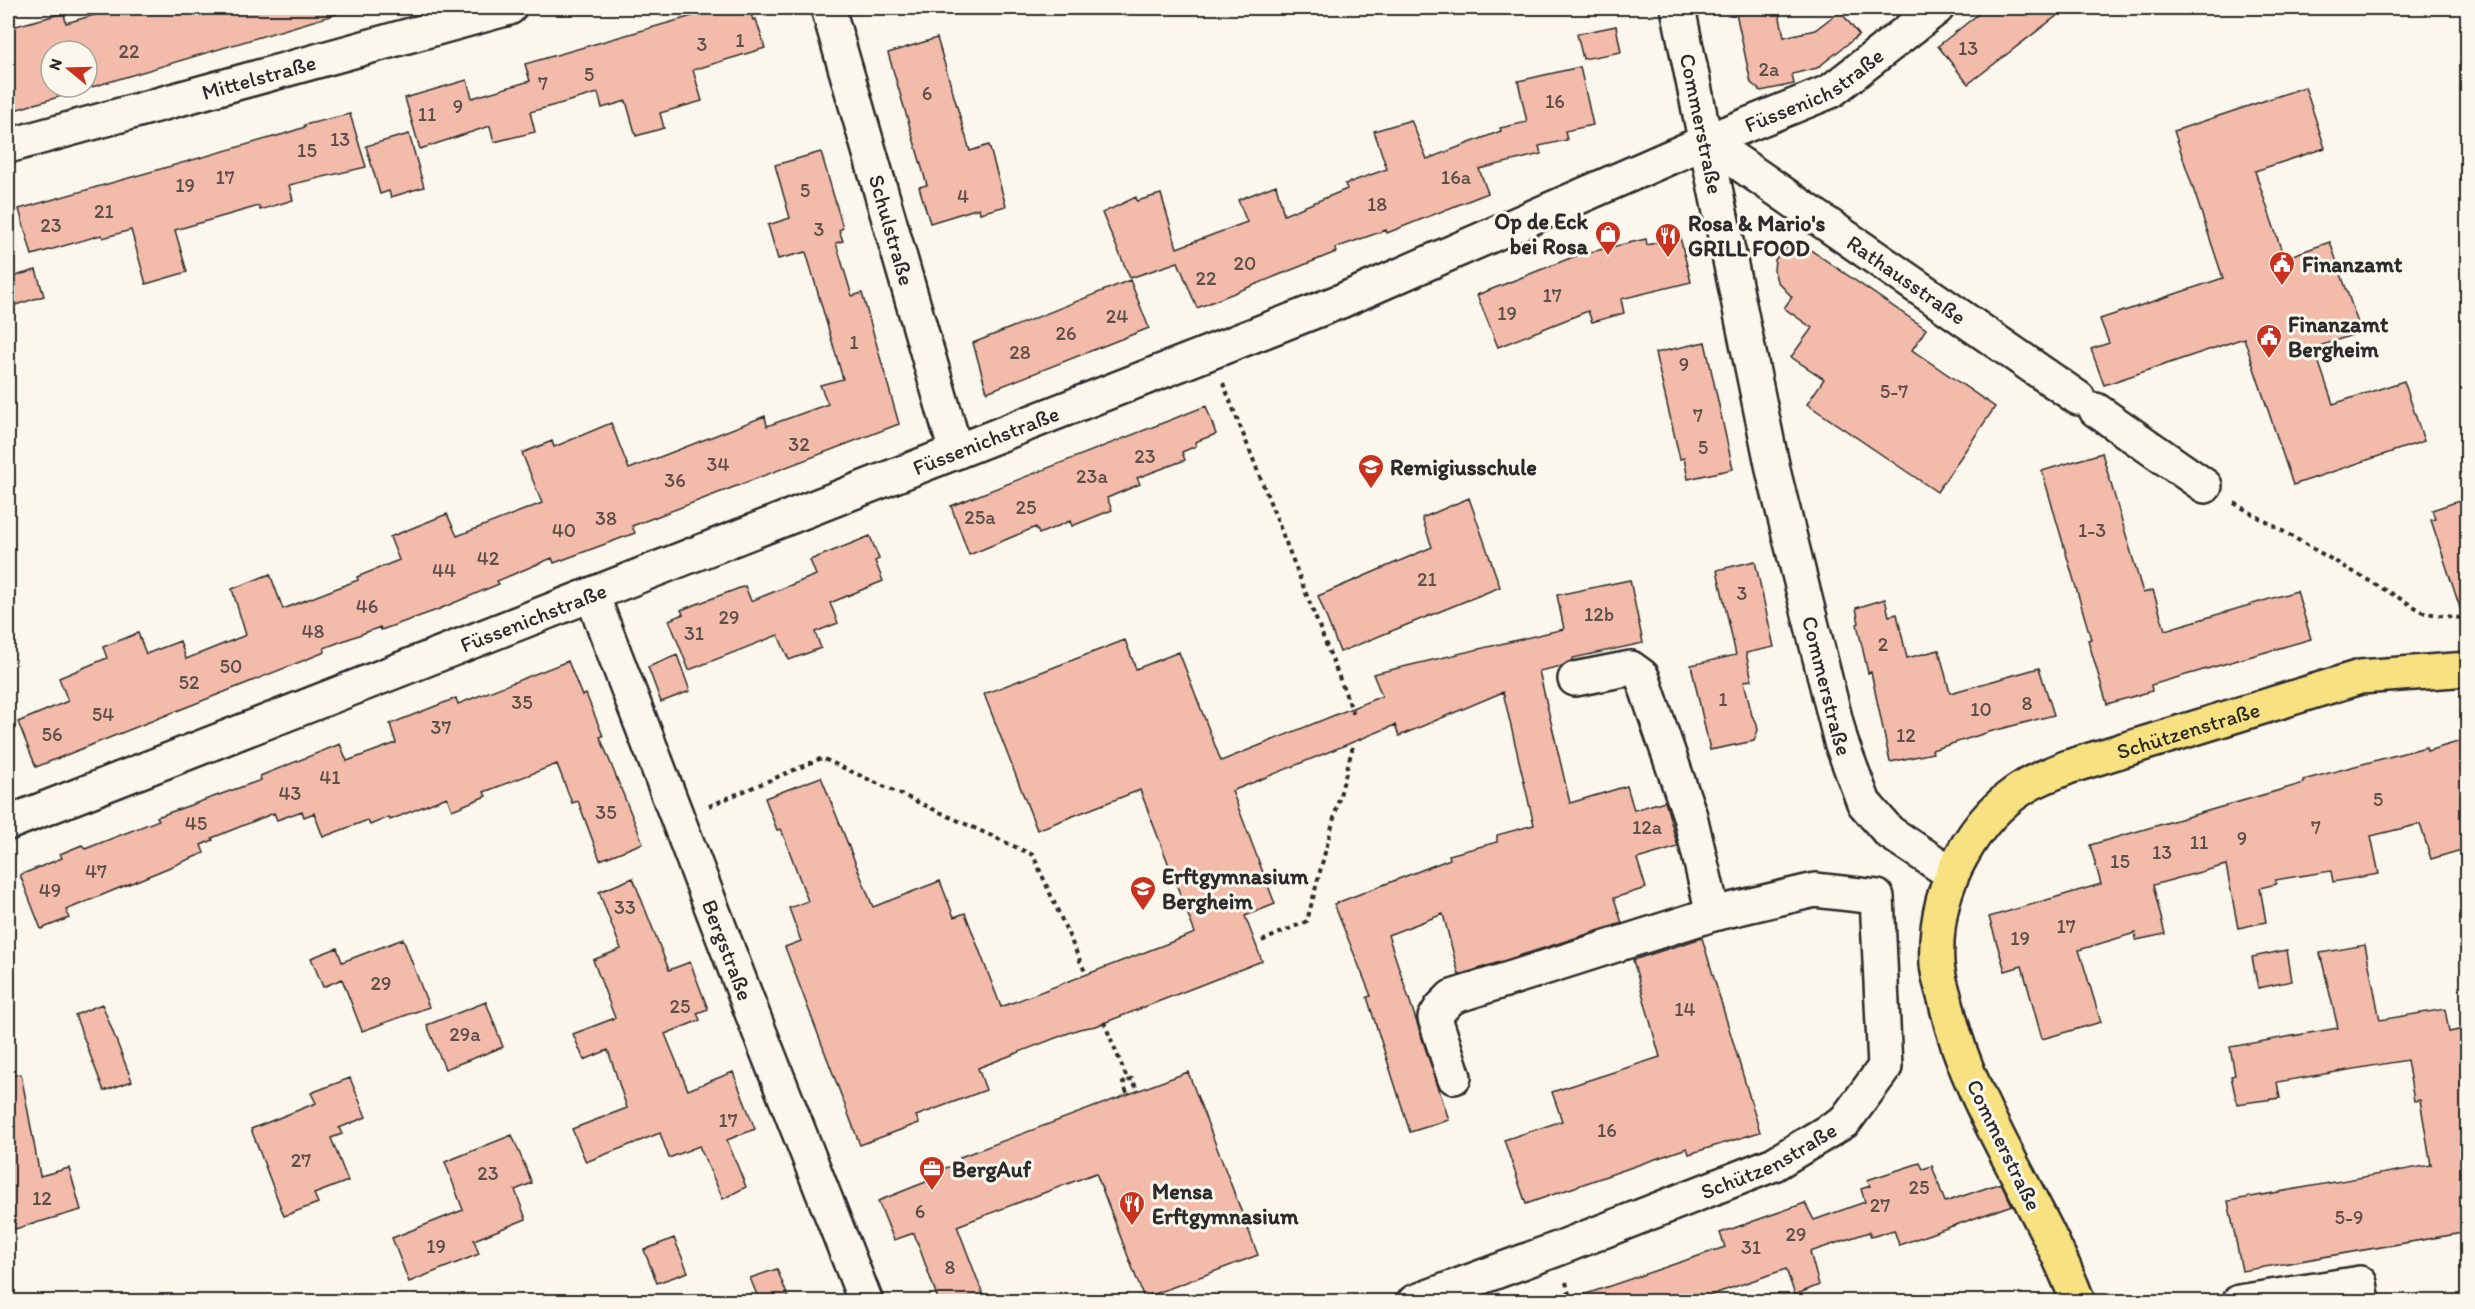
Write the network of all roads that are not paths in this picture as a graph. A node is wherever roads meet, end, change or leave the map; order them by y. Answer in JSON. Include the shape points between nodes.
{"nodes":[{"id":1,"x":509,"y":8,"type":"edge"},
{"id":2,"x":828,"y":8,"type":"edge"},
{"id":3,"x":1678,"y":8,"type":"edge"},
{"id":4,"x":1937,"y":8,"type":"edge"},
{"id":5,"x":1707,"y":141,"type":"junction"},
{"id":6,"x":8,"y":146,"type":"edge"},
{"id":7,"x":956,"y":452,"type":"junction"},
{"id":8,"x":2205,"y":486,"type":"road end"},
{"id":9,"x":592,"y":595,"type":"junction"},
{"id":10,"x":2468,"y":669,"type":"edge"},
{"id":11,"x":1575,"y":679,"type":"dead end"},
{"id":12,"x":8,"y":823,"type":"edge"},
{"id":13,"x":1951,"y":873,"type":"junction"},
{"id":14,"x":1713,"y":914,"type":"junction"},
{"id":15,"x":1454,"y":1077,"type":"dead end"},
{"id":16,"x":866,"y":1302,"type":"edge"},
{"id":17,"x":1414,"y":1302,"type":"edge"},
{"id":18,"x":2078,"y":1302,"type":"edge"},
{"id":19,"x":2239,"y":1302,"type":"edge"},
{"id":20,"x":2363,"y":1302,"type":"edge"}],
"edges":[{"from":1,"to":6,"type":"street","name":"Mittelstraße"},
{"from":2,"to":7,"type":"street","name":"Schulstraße"},
{"from":3,"to":5,"type":"street","name":"Commerstraße"},
{"from":4,"to":5,"type":"street","name":"Füssenichstraße","via":[[1831,91]]},
{"from":5,"to":7,"type":"street","name":"Füssenichstraße","via":[[1341,301]]},
{"from":5,"to":8,"type":"street","name":"Rathausstraße"},
{"from":5,"to":13,"type":"street","name":"Commerstraße","via":[[1774,474],[1841,742],[1863,803],[1889,832]]},
{"from":7,"to":9,"type":"street","name":"Füssenichstraße"},
{"from":9,"to":12,"type":"street","name":"Füssenichstraße"},
{"from":9,"to":16,"type":"street","name":"Bergstraße"},
{"from":10,"to":13,"type":"main road","name":"Schützenstraße","via":[[2360,677],[2068,767],[2026,786],[2002,804],[1972,837]]},
{"from":11,"to":14,"type":"street","via":[[1631,668],[1642,676],[1690,816]]},
{"from":13,"to":18,"type":"main road","name":"Commerstraße","via":[[1941,904],[1937,941],[1938,966],[1951,1027],[1975,1090]]},
{"from":14,"to":15,"type":"street","via":[[1452,997],[1435,1018]]},
{"from":14,"to":17,"type":"street","name":"Schützenstraße","via":[[1815,890],[1877,897],[1885,1067],[1845,1121],[1774,1164]]},
{"from":19,"to":20,"type":"street","via":[[2360,1283]]}]}
